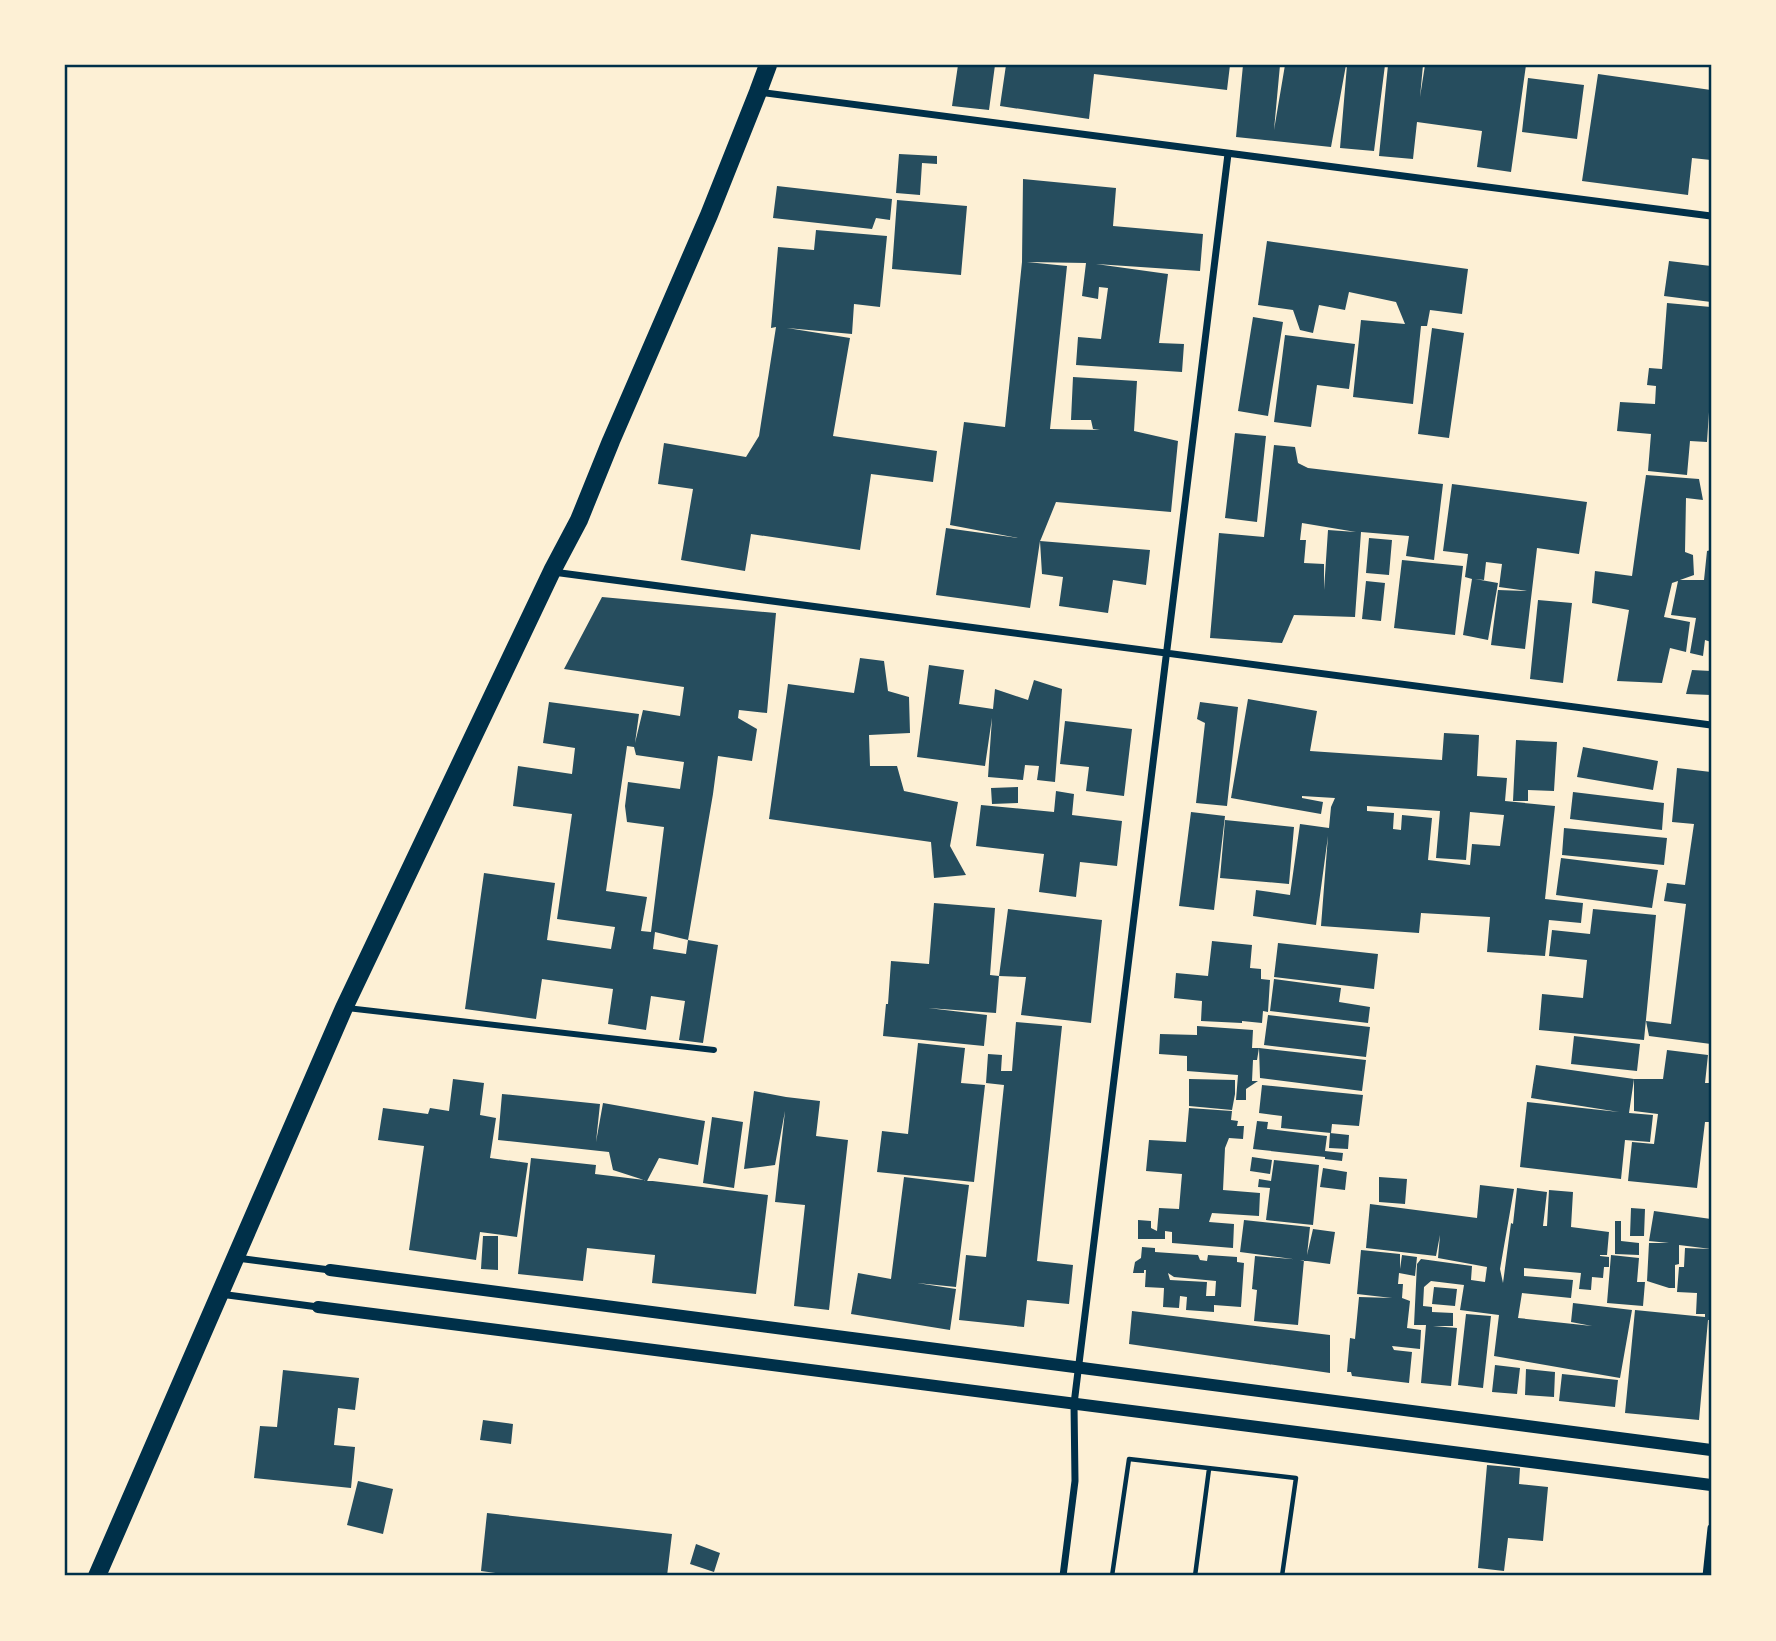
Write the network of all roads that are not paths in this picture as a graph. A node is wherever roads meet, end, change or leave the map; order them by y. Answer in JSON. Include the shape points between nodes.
{"nodes":[{"id":1,"x":768,"y":65,"type":"edge"},
{"id":2,"x":758,"y":92,"type":"junction"},
{"id":3,"x":1228,"y":154,"type":"junction"},
{"id":4,"x":1711,"y":216,"type":"edge"},
{"id":5,"x":552,"y":571,"type":"junction"},
{"id":6,"x":1167,"y":653,"type":"junction"},
{"id":7,"x":1711,"y":725,"type":"edge"},
{"id":8,"x":344,"y":1008,"type":"junction"},
{"id":9,"x":714,"y":1051,"type":"dead end"},
{"id":10,"x":235,"y":1257,"type":"junction"},
{"id":11,"x":330,"y":1270,"type":"joint"},
{"id":12,"x":219,"y":1294,"type":"junction"},
{"id":13,"x":318,"y":1307,"type":"joint"},
{"id":14,"x":1079,"y":1367,"type":"junction"},
{"id":15,"x":1074,"y":1404,"type":"junction"},
{"id":16,"x":1711,"y":1450,"type":"edge"},
{"id":17,"x":1711,"y":1485,"type":"edge"},
{"id":18,"x":1711,"y":1528,"type":"edge"},
{"id":19,"x":97,"y":1576,"type":"edge"},
{"id":20,"x":1063,"y":1576,"type":"edge"},
{"id":21,"x":1706,"y":1576,"type":"edge"}],
"edges":[{"from":1,"to":2,"type":"main road"},
{"from":2,"to":3,"type":"street"},
{"from":2,"to":5,"type":"main road","via":[[579,520]]},
{"from":3,"to":4,"type":"street"},
{"from":3,"to":6,"type":"street"},
{"from":5,"to":6,"type":"street"},
{"from":5,"to":8,"type":"main road"},
{"from":6,"to":7,"type":"street"},
{"from":6,"to":14,"type":"street"},
{"from":8,"to":9,"type":"street"},
{"from":8,"to":10,"type":"main road"},
{"from":10,"to":11,"type":"street"},
{"from":10,"to":12,"type":"main road"},
{"from":11,"to":14,"type":"street"},
{"from":12,"to":13,"type":"street"},
{"from":12,"to":19,"type":"main road"},
{"from":13,"to":15,"type":"street"},
{"from":14,"to":15,"type":"street"},
{"from":14,"to":16,"type":"street"},
{"from":15,"to":17,"type":"street"},
{"from":15,"to":20,"type":"street","via":[[1075,1481]]},
{"from":18,"to":21,"type":"street"}]}
